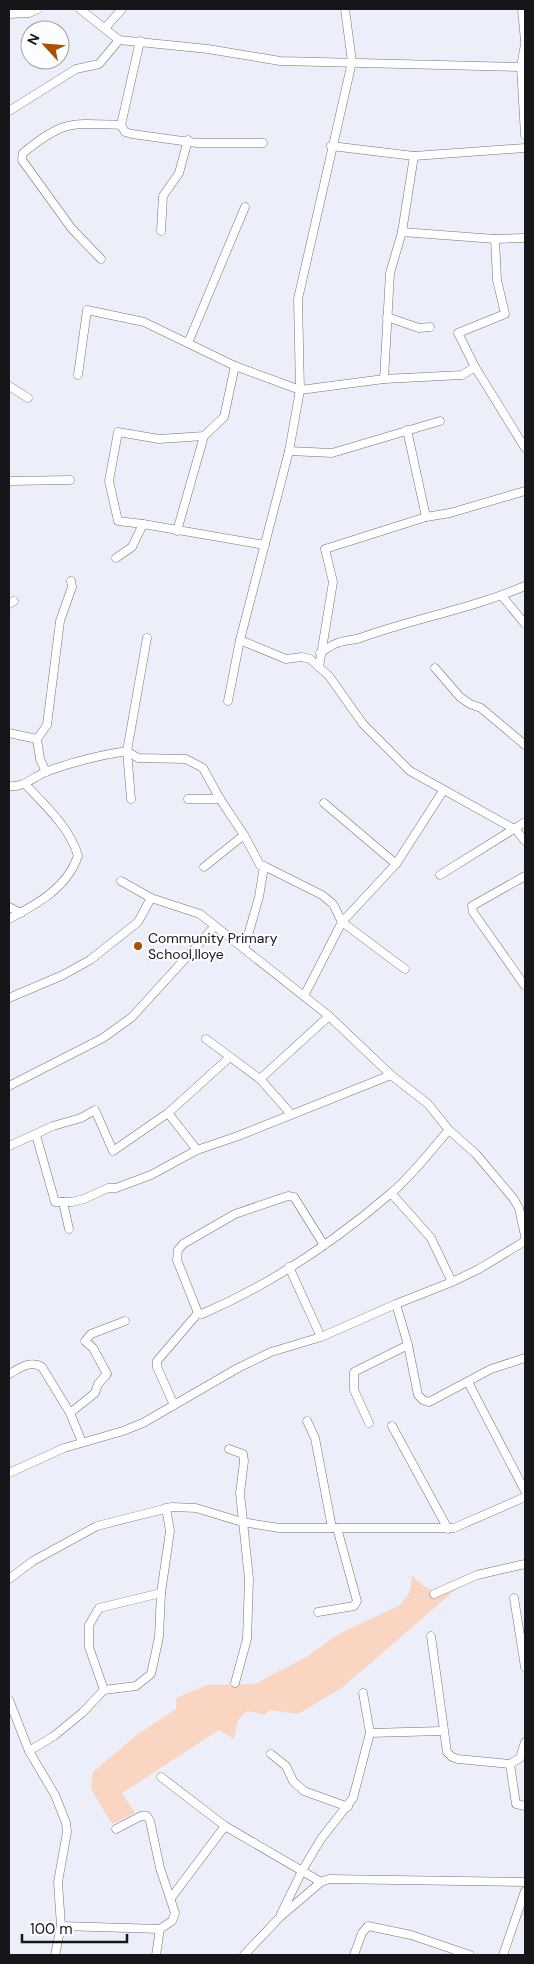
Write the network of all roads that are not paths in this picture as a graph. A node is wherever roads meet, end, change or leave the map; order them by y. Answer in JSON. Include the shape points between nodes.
{"nodes":[{"id":1,"x":38,"y":9,"type":"edge"},
{"id":2,"x":80,"y":9,"type":"edge"},
{"id":3,"x":122,"y":9,"type":"edge"},
{"id":4,"x":345,"y":9,"type":"edge"},
{"id":5,"x":522,"y":9,"type":"edge"},
{"id":6,"x":9,"y":14,"type":"edge"},
{"id":7,"x":106,"y":28,"type":"junction"},
{"id":8,"x":120,"y":40,"type":"junction"},
{"id":9,"x":140,"y":41,"type":"junction"},
{"id":10,"x":525,"y":43,"type":"edge"},
{"id":11,"x":352,"y":62,"type":"junction"},
{"id":12,"x":521,"y":67,"type":"junction"},
{"id":13,"x":9,"y":111,"type":"edge"},
{"id":14,"x":121,"y":125,"type":"junction"},
{"id":15,"x":525,"y":135,"type":"edge"},
{"id":16,"x":179,"y":140,"type":"junction"},
{"id":17,"x":188,"y":140,"type":"junction"},
{"id":18,"x":263,"y":143,"type":"dead end"},
{"id":19,"x":331,"y":146,"type":"junction"},
{"id":20,"x":525,"y":148,"type":"edge"},
{"id":21,"x":184,"y":150,"type":"junction"},
{"id":22,"x":414,"y":156,"type":"junction"},
{"id":23,"x":244,"y":207,"type":"dead end"},
{"id":24,"x":161,"y":231,"type":"dead end"},
{"id":25,"x":402,"y":232,"type":"junction"},
{"id":26,"x":525,"y":238,"type":"edge"},
{"id":27,"x":496,"y":239,"type":"junction"},
{"id":28,"x":101,"y":259,"type":"dead end"},
{"id":29,"x":387,"y":317,"type":"junction"},
{"id":30,"x":430,"y":327,"type":"dead end"},
{"id":31,"x":188,"y":343,"type":"junction"},
{"id":32,"x":235,"y":366,"type":"junction"},
{"id":33,"x":474,"y":367,"type":"junction"},
{"id":34,"x":78,"y":375,"type":"dead end"},
{"id":35,"x":384,"y":379,"type":"junction"},
{"id":36,"x":9,"y":386,"type":"edge"},
{"id":37,"x":300,"y":390,"type":"junction"},
{"id":38,"x":28,"y":398,"type":"dead end"},
{"id":39,"x":440,"y":421,"type":"dead end"},
{"id":40,"x":407,"y":430,"type":"junction"},
{"id":41,"x":204,"y":436,"type":"junction"},
{"id":42,"x":525,"y":448,"type":"edge"},
{"id":43,"x":290,"y":451,"type":"junction"},
{"id":44,"x":70,"y":480,"type":"dead end"},
{"id":45,"x":9,"y":481,"type":"edge"},
{"id":46,"x":525,"y":491,"type":"edge"},
{"id":47,"x":426,"y":517,"type":"junction"},
{"id":48,"x":143,"y":524,"type":"junction"},
{"id":49,"x":177,"y":531,"type":"junction"},
{"id":50,"x":265,"y":546,"type":"junction"},
{"id":51,"x":116,"y":558,"type":"dead end"},
{"id":52,"x":71,"y":581,"type":"dead end"},
{"id":53,"x":525,"y":586,"type":"edge"},
{"id":54,"x":502,"y":596,"type":"junction"},
{"id":55,"x":525,"y":624,"type":"edge"},
{"id":56,"x":147,"y":638,"type":"dead end"},
{"id":57,"x":240,"y":640,"type":"junction"},
{"id":58,"x":320,"y":653,"type":"junction"},
{"id":59,"x":319,"y":667,"type":"junction"},
{"id":60,"x":434,"y":668,"type":"dead end"},
{"id":61,"x":228,"y":701,"type":"dead end"},
{"id":62,"x":9,"y":733,"type":"edge"},
{"id":63,"x":37,"y":739,"type":"junction"},
{"id":64,"x":525,"y":745,"type":"edge"},
{"id":65,"x":127,"y":750,"type":"junction"},
{"id":66,"x":46,"y":772,"type":"junction"},
{"id":67,"x":26,"y":784,"type":"junction"},
{"id":68,"x":9,"y":786,"type":"edge"},
{"id":69,"x":443,"y":791,"type":"junction"},
{"id":70,"x":131,"y":799,"type":"dead end"},
{"id":71,"x":188,"y":799,"type":"dead end"},
{"id":72,"x":220,"y":799,"type":"junction"},
{"id":73,"x":324,"y":803,"type":"dead end"},
{"id":74,"x":525,"y":822,"type":"edge"},
{"id":75,"x":516,"y":830,"type":"junction"},
{"id":76,"x":244,"y":835,"type":"junction"},
{"id":77,"x":525,"y":841,"type":"edge"},
{"id":78,"x":396,"y":864,"type":"junction"},
{"id":79,"x":264,"y":866,"type":"junction"},
{"id":80,"x":204,"y":867,"type":"dead end"},
{"id":81,"x":440,"y":875,"type":"dead end"},
{"id":82,"x":525,"y":876,"type":"edge"},
{"id":83,"x":122,"y":881,"type":"dead end"},
{"id":84,"x":151,"y":898,"type":"junction"},
{"id":85,"x":9,"y":907,"type":"edge"},
{"id":86,"x":21,"y":913,"type":"junction"},
{"id":87,"x":9,"y":919,"type":"edge"},
{"id":88,"x":342,"y":922,"type":"junction"},
{"id":89,"x":214,"y":927,"type":"junction"},
{"id":90,"x":244,"y":949,"type":"junction"},
{"id":91,"x":405,"y":969,"type":"dead end"},
{"id":92,"x":525,"y":986,"type":"edge"},
{"id":93,"x":304,"y":996,"type":"junction"},
{"id":94,"x":9,"y":998,"type":"edge"},
{"id":95,"x":329,"y":1016,"type":"junction"},
{"id":96,"x":206,"y":1039,"type":"dead end"},
{"id":97,"x":230,"y":1057,"type":"junction"},
{"id":98,"x":391,"y":1075,"type":"junction"},
{"id":99,"x":260,"y":1080,"type":"junction"},
{"id":100,"x":9,"y":1086,"type":"edge"},
{"id":101,"x":168,"y":1113,"type":"junction"},
{"id":102,"x":291,"y":1114,"type":"junction"},
{"id":103,"x":449,"y":1130,"type":"junction"},
{"id":104,"x":36,"y":1135,"type":"junction"},
{"id":105,"x":9,"y":1146,"type":"edge"},
{"id":106,"x":197,"y":1150,"type":"junction"},
{"id":107,"x":392,"y":1193,"type":"junction"},
{"id":108,"x":63,"y":1202,"type":"junction"},
{"id":109,"x":69,"y":1229,"type":"dead end"},
{"id":110,"x":525,"y":1236,"type":"edge"},
{"id":111,"x":525,"y":1241,"type":"edge"},
{"id":112,"x":324,"y":1245,"type":"junction"},
{"id":113,"x":289,"y":1268,"type":"junction"},
{"id":114,"x":452,"y":1282,"type":"junction"},
{"id":115,"x":396,"y":1304,"type":"junction"},
{"id":116,"x":198,"y":1313,"type":"junction"},
{"id":117,"x":125,"y":1321,"type":"dead end"},
{"id":118,"x":321,"y":1337,"type":"junction"},
{"id":119,"x":408,"y":1345,"type":"junction"},
{"id":120,"x":525,"y":1358,"type":"edge"},
{"id":121,"x":9,"y":1374,"type":"edge"},
{"id":122,"x":468,"y":1382,"type":"junction"},
{"id":123,"x":174,"y":1405,"type":"junction"},
{"id":124,"x":70,"y":1413,"type":"junction"},
{"id":125,"x":307,"y":1421,"type":"dead end"},
{"id":126,"x":369,"y":1423,"type":"dead end"},
{"id":127,"x":392,"y":1426,"type":"dead end"},
{"id":128,"x":82,"y":1442,"type":"junction"},
{"id":129,"x":229,"y":1449,"type":"dead end"},
{"id":130,"x":9,"y":1473,"type":"edge"},
{"id":131,"x":525,"y":1491,"type":"edge"},
{"id":132,"x":525,"y":1497,"type":"edge"},
{"id":133,"x":166,"y":1508,"type":"junction"},
{"id":134,"x":242,"y":1522,"type":"junction"},
{"id":135,"x":335,"y":1528,"type":"junction"},
{"id":136,"x":448,"y":1529,"type":"junction"},
{"id":137,"x":525,"y":1564,"type":"edge"},
{"id":138,"x":9,"y":1578,"type":"edge"},
{"id":139,"x":161,"y":1594,"type":"junction"},
{"id":140,"x":434,"y":1594,"type":"dead end"},
{"id":141,"x":514,"y":1598,"type":"dead end"},
{"id":142,"x":318,"y":1612,"type":"dead end"},
{"id":143,"x":430,"y":1636,"type":"dead end"},
{"id":144,"x":525,"y":1666,"type":"edge"},
{"id":145,"x":235,"y":1683,"type":"dead end"},
{"id":146,"x":104,"y":1690,"type":"junction"},
{"id":147,"x":363,"y":1693,"type":"dead end"},
{"id":148,"x":9,"y":1700,"type":"edge"},
{"id":149,"x":442,"y":1731,"type":"junction"},
{"id":150,"x":370,"y":1733,"type":"junction"},
{"id":151,"x":525,"y":1742,"type":"edge"},
{"id":152,"x":29,"y":1751,"type":"junction"},
{"id":153,"x":271,"y":1754,"type":"dead end"},
{"id":154,"x":510,"y":1764,"type":"junction"},
{"id":155,"x":162,"y":1777,"type":"dead end"},
{"id":156,"x":525,"y":1806,"type":"edge"},
{"id":157,"x":348,"y":1807,"type":"junction"},
{"id":158,"x":225,"y":1826,"type":"junction"},
{"id":159,"x":116,"y":1829,"type":"dead end"},
{"id":160,"x":303,"y":1869,"type":"junction"},
{"id":161,"x":321,"y":1882,"type":"junction"},
{"id":162,"x":525,"y":1882,"type":"edge"},
{"id":163,"x":525,"y":1891,"type":"edge"},
{"id":164,"x":171,"y":1898,"type":"junction"},
{"id":165,"x":280,"y":1917,"type":"junction"},
{"id":166,"x":61,"y":1926,"type":"junction"},
{"id":167,"x":160,"y":1929,"type":"junction"},
{"id":168,"x":55,"y":1955,"type":"edge"},
{"id":169,"x":156,"y":1955,"type":"edge"},
{"id":170,"x":244,"y":1955,"type":"edge"},
{"id":171,"x":354,"y":1955,"type":"edge"},
{"id":172,"x":470,"y":1955,"type":"edge"},
{"id":173,"x":503,"y":1955,"type":"edge"}],
"edges":[{"from":1,"to":6,"type":"street","via":[[29,14]]},
{"from":2,"to":7,"type":"street"},
{"from":3,"to":7,"type":"street"},
{"from":4,"to":11,"type":"street"},
{"from":5,"to":10,"type":"street"},
{"from":7,"to":8,"type":"street"},
{"from":8,"to":9,"type":"street"},
{"from":8,"to":13,"type":"street","via":[[99,64],[76,69]]},
{"from":9,"to":11,"type":"street","via":[[280,61]]},
{"from":9,"to":14,"type":"street"},
{"from":10,"to":12,"type":"street"},
{"from":11,"to":12,"type":"street"},
{"from":11,"to":19,"type":"street"},
{"from":12,"to":15,"type":"street"},
{"from":14,"to":16,"type":"street","via":[[125,132],[132,134]]},
{"from":14,"to":28,"type":"street","via":[[65,125],[23,153],[22,160],[72,229]]},
{"from":16,"to":17,"type":"street"},
{"from":16,"to":21,"type":"street"},
{"from":17,"to":18,"type":"street","via":[[197,143]]},
{"from":17,"to":21,"type":"street"},
{"from":19,"to":22,"type":"street"},
{"from":19,"to":37,"type":"street","via":[[298,299]]},
{"from":20,"to":22,"type":"street"},
{"from":21,"to":24,"type":"street","via":[[179,174],[162,202]]},
{"from":22,"to":25,"type":"street"},
{"from":23,"to":31,"type":"street"},
{"from":25,"to":27,"type":"street"},
{"from":25,"to":29,"type":"street","via":[[390,274]]},
{"from":26,"to":27,"type":"street"},
{"from":27,"to":33,"type":"street","via":[[497,280],[505,314],[458,333]]},
{"from":29,"to":30,"type":"street","via":[[419,328]]},
{"from":29,"to":35,"type":"street"},
{"from":31,"to":32,"type":"street"},
{"from":31,"to":34,"type":"street","via":[[135,320],[87,310]]},
{"from":32,"to":37,"type":"street"},
{"from":32,"to":41,"type":"street","via":[[224,417]]},
{"from":33,"to":35,"type":"street","via":[[462,375]]},
{"from":33,"to":42,"type":"street"},
{"from":35,"to":37,"type":"street"},
{"from":36,"to":38,"type":"street"},
{"from":37,"to":43,"type":"street"},
{"from":39,"to":40,"type":"street"},
{"from":40,"to":43,"type":"street","via":[[332,453]]},
{"from":40,"to":47,"type":"street"},
{"from":41,"to":48,"type":"street","via":[[160,439],[118,432],[109,481],[118,520]]},
{"from":41,"to":49,"type":"street"},
{"from":43,"to":50,"type":"street"},
{"from":44,"to":45,"type":"street"},
{"from":46,"to":47,"type":"street"},
{"from":47,"to":58,"type":"street","via":[[325,548],[333,582]]},
{"from":48,"to":49,"type":"street"},
{"from":48,"to":51,"type":"street","via":[[132,547]]},
{"from":49,"to":50,"type":"street"},
{"from":50,"to":57,"type":"street"},
{"from":52,"to":63,"type":"street","via":[[60,621],[47,725]]},
{"from":53,"to":54,"type":"street"},
{"from":54,"to":55,"type":"street"},
{"from":54,"to":58,"type":"street","via":[[340,642]]},
{"from":56,"to":65,"type":"street"},
{"from":57,"to":59,"type":"street","via":[[286,660],[302,656]]},
{"from":57,"to":61,"type":"street"},
{"from":58,"to":59,"type":"street"},
{"from":59,"to":69,"type":"street","via":[[364,724],[399,761]]},
{"from":60,"to":64,"type":"street","via":[[460,697],[481,708]]},
{"from":62,"to":63,"type":"street"},
{"from":63,"to":66,"type":"street"},
{"from":65,"to":66,"type":"street"},
{"from":65,"to":70,"type":"street"},
{"from":65,"to":72,"type":"street","via":[[138,758],[186,758],[203,768]]},
{"from":66,"to":67,"type":"street"},
{"from":67,"to":68,"type":"street"},
{"from":67,"to":86,"type":"street","via":[[76,847],[78,856],[60,886]]},
{"from":69,"to":75,"type":"street"},
{"from":69,"to":78,"type":"street"},
{"from":71,"to":72,"type":"street"},
{"from":72,"to":76,"type":"street"},
{"from":73,"to":78,"type":"street"},
{"from":74,"to":75,"type":"street"},
{"from":75,"to":77,"type":"street"},
{"from":75,"to":81,"type":"street"},
{"from":76,"to":79,"type":"street","via":[[260,866]]},
{"from":76,"to":80,"type":"street"},
{"from":78,"to":88,"type":"street"},
{"from":79,"to":88,"type":"street","via":[[322,895],[334,904]]},
{"from":79,"to":90,"type":"street"},
{"from":82,"to":92,"type":"street","via":[[472,906]]},
{"from":83,"to":84,"type":"street"},
{"from":84,"to":89,"type":"street","via":[[200,914]]},
{"from":84,"to":94,"type":"street","via":[[138,922],[90,960]]},
{"from":85,"to":86,"type":"street"},
{"from":86,"to":87,"type":"street"},
{"from":88,"to":91,"type":"street"},
{"from":88,"to":93,"type":"street"},
{"from":89,"to":90,"type":"street"},
{"from":89,"to":100,"type":"street","via":[[132,1017],[103,1038]]},
{"from":90,"to":93,"type":"street"},
{"from":93,"to":95,"type":"street"},
{"from":95,"to":98,"type":"street"},
{"from":95,"to":99,"type":"street"},
{"from":96,"to":97,"type":"street"},
{"from":97,"to":99,"type":"street"},
{"from":97,"to":101,"type":"street"},
{"from":98,"to":102,"type":"street"},
{"from":98,"to":103,"type":"street","via":[[428,1104]]},
{"from":99,"to":102,"type":"street"},
{"from":101,"to":104,"type":"street","via":[[113,1151],[95,1110]]},
{"from":101,"to":106,"type":"street"},
{"from":102,"to":106,"type":"street"},
{"from":103,"to":107,"type":"street"},
{"from":103,"to":110,"type":"street","via":[[476,1154],[514,1198]]},
{"from":104,"to":105,"type":"street"},
{"from":104,"to":108,"type":"street","via":[[55,1202]]},
{"from":106,"to":108,"type":"street","via":[[151,1175],[84,1199]]},
{"from":107,"to":112,"type":"street"},
{"from":107,"to":114,"type":"street","via":[[431,1238]]},
{"from":108,"to":109,"type":"street"},
{"from":111,"to":114,"type":"street"},
{"from":112,"to":113,"type":"street"},
{"from":112,"to":116,"type":"street","via":[[294,1197],[288,1196],[235,1214],[178,1250],[176,1260]]},
{"from":113,"to":116,"type":"street","via":[[235,1300]]},
{"from":113,"to":118,"type":"street"},
{"from":114,"to":115,"type":"street"},
{"from":115,"to":118,"type":"street"},
{"from":115,"to":119,"type":"street"},
{"from":116,"to":123,"type":"street","via":[[157,1361]]},
{"from":117,"to":124,"type":"street","via":[[91,1334],[85,1341],[93,1348],[107,1374],[94,1393]]},
{"from":118,"to":123,"type":"street","via":[[271,1352]]},
{"from":119,"to":122,"type":"street","via":[[418,1395],[423,1400],[429,1402]]},
{"from":119,"to":126,"type":"street","via":[[354,1372],[354,1390]]},
{"from":120,"to":122,"type":"street","via":[[491,1369]]},
{"from":121,"to":124,"type":"street","via":[[28,1364],[42,1367]]},
{"from":122,"to":131,"type":"street"},
{"from":123,"to":128,"type":"street","via":[[143,1423]]},
{"from":124,"to":128,"type":"street"},
{"from":125,"to":135,"type":"street","via":[[315,1438]]},
{"from":127,"to":136,"type":"street"},
{"from":128,"to":130,"type":"street"},
{"from":129,"to":134,"type":"street","via":[[243,1454]]},
{"from":132,"to":136,"type":"street"},
{"from":133,"to":134,"type":"street","via":[[196,1508]]},
{"from":133,"to":138,"type":"street","via":[[97,1526]]},
{"from":133,"to":139,"type":"street","via":[[170,1531]]},
{"from":134,"to":135,"type":"street","via":[[279,1528]]},
{"from":134,"to":145,"type":"street","via":[[249,1579],[247,1639]]},
{"from":135,"to":136,"type":"street"},
{"from":135,"to":142,"type":"street","via":[[356,1602],[349,1608]]},
{"from":137,"to":140,"type":"street","via":[[477,1574]]},
{"from":139,"to":146,"type":"street","via":[[159,1637],[151,1674],[136,1686]]},
{"from":139,"to":146,"type":"street","via":[[99,1608],[89,1625],[89,1647]]},
{"from":141,"to":144,"type":"street"},
{"from":143,"to":149,"type":"street"},
{"from":146,"to":152,"type":"street","via":[[54,1736]]},
{"from":147,"to":150,"type":"street"},
{"from":148,"to":152,"type":"street"},
{"from":149,"to":150,"type":"street"},
{"from":149,"to":154,"type":"street","via":[[447,1752],[452,1758]]},
{"from":150,"to":157,"type":"street","via":[[359,1779]]},
{"from":151,"to":154,"type":"street","via":[[520,1758]]},
{"from":152,"to":166,"type":"street","via":[[55,1795],[66,1823],[58,1882]]},
{"from":153,"to":157,"type":"street","via":[[286,1766],[293,1781],[304,1792]]},
{"from":154,"to":156,"type":"street","via":[[516,1804]]},
{"from":155,"to":158,"type":"street"},
{"from":157,"to":160,"type":"street","via":[[321,1839]]},
{"from":158,"to":160,"type":"street"},
{"from":158,"to":164,"type":"street"},
{"from":159,"to":164,"type":"street","via":[[147,1816]]},
{"from":160,"to":161,"type":"street"},
{"from":160,"to":165,"type":"street"},
{"from":161,"to":162,"type":"street","via":[[339,1878]]},
{"from":161,"to":165,"type":"street"},
{"from":163,"to":173,"type":"street"},
{"from":164,"to":167,"type":"street","via":[[175,1913],[172,1921]]},
{"from":165,"to":170,"type":"street"},
{"from":166,"to":167,"type":"street"},
{"from":166,"to":168,"type":"street"},
{"from":167,"to":169,"type":"street"},
{"from":171,"to":172,"type":"street","via":[[368,1926],[411,1935]]}]}
